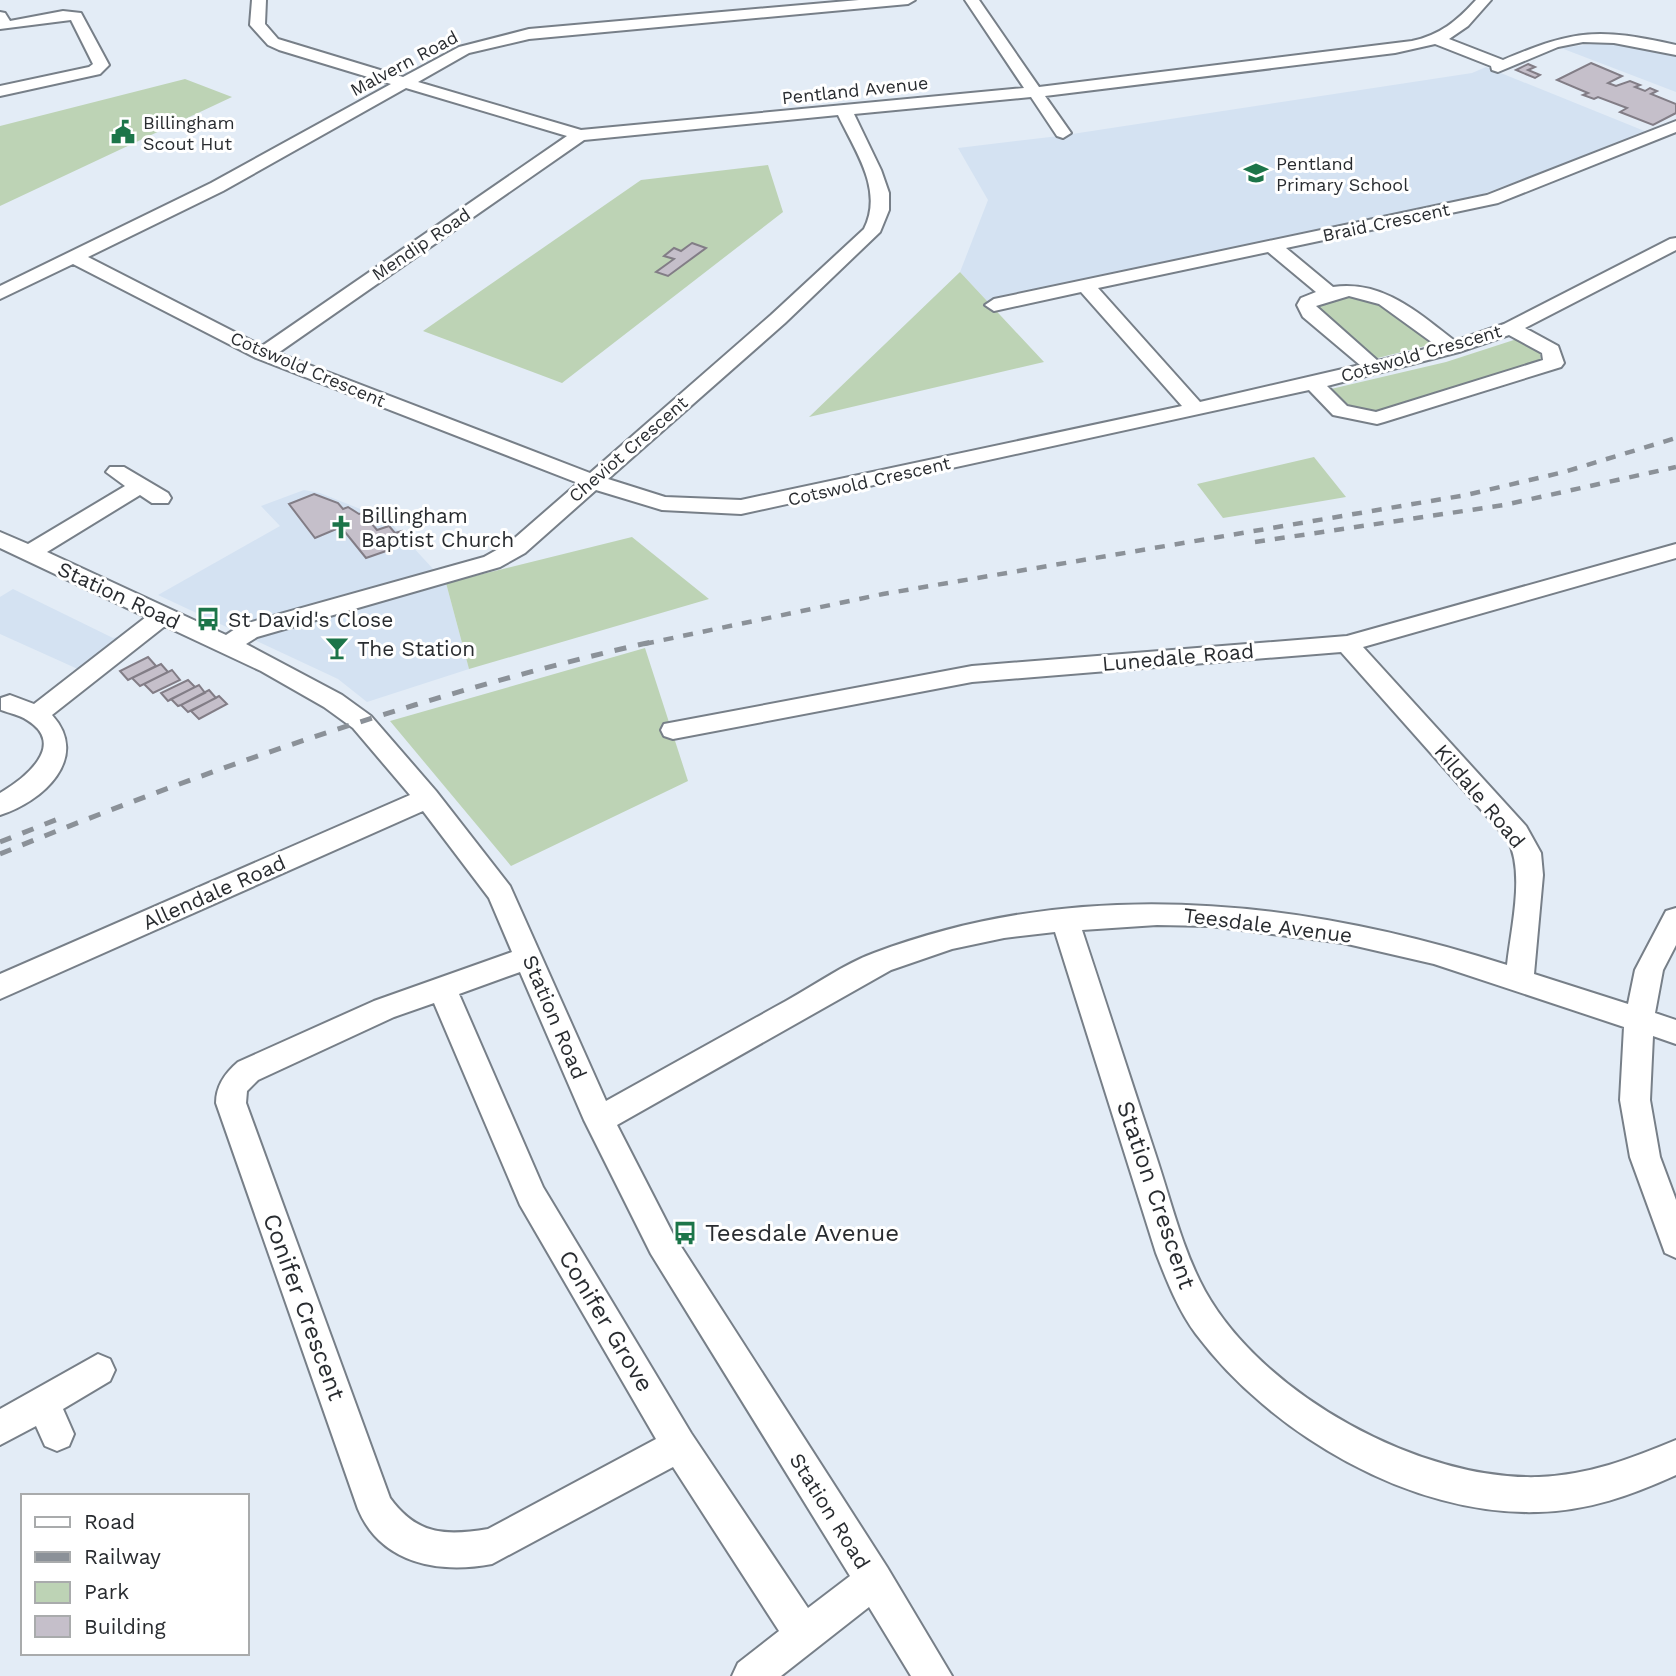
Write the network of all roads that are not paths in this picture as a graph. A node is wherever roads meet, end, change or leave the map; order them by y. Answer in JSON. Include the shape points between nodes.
{"nodes":[{"id":1,"x":260,"y":0,"type":"edge"},
{"id":2,"x":908,"y":0,"type":"edge"},
{"id":3,"x":972,"y":0,"type":"edge"},
{"id":4,"x":1484,"y":0,"type":"edge"},
{"id":5,"x":2,"y":23,"type":"edge"},
{"id":6,"x":1437,"y":40,"type":"junction"},
{"id":7,"x":1674,"y":46,"type":"edge"},
{"id":8,"x":1500,"y":66,"type":"joint"},
{"id":9,"x":403,"y":83,"type":"junction"},
{"id":10,"x":0,"y":91,"type":"edge"},
{"id":11,"x":1035,"y":92,"type":"junction"},
{"id":12,"x":844,"y":111,"type":"junction"},
{"id":13,"x":1676,"y":126,"type":"edge"},
{"id":14,"x":1063,"y":133,"type":"dead end"},
{"id":15,"x":580,"y":135,"type":"junction"},
{"id":16,"x":1676,"y":243,"type":"edge"},
{"id":17,"x":1273,"y":247,"type":"junction"},
{"id":18,"x":75,"y":258,"type":"junction"},
{"id":19,"x":1086,"y":286,"type":"junction"},
{"id":20,"x":0,"y":293,"type":"edge"},
{"id":21,"x":1330,"y":294,"type":"junction"},
{"id":22,"x":994,"y":305,"type":"dead end"},
{"id":23,"x":1511,"y":328,"type":"junction"},
{"id":24,"x":1452,"y":348,"type":"junction"},
{"id":25,"x":262,"y":354,"type":"junction"},
{"id":26,"x":1375,"y":368,"type":"junction"},
{"id":27,"x":1313,"y":383,"type":"junction"},
{"id":28,"x":1195,"y":408,"type":"junction"},
{"id":29,"x":117,"y":472,"type":"dead end"},
{"id":30,"x":592,"y":481,"type":"junction"},
{"id":31,"x":140,"y":486,"type":"junction"},
{"id":32,"x":160,"y":498,"type":"dead end"},
{"id":33,"x":0,"y":539,"type":"edge"},
{"id":34,"x":1676,"y":551,"type":"edge"},
{"id":35,"x":29,"y":552,"type":"junction"},
{"id":36,"x":164,"y":615,"type":"junction"},
{"id":37,"x":1348,"y":644,"type":"junction"},
{"id":38,"x":228,"y":646,"type":"junction"},
{"id":39,"x":10,"y":704,"type":"dead end"},
{"id":40,"x":37,"y":714,"type":"junction"},
{"id":41,"x":673,"y":730,"type":"dead end"},
{"id":42,"x":427,"y":798,"type":"junction"},
{"id":43,"x":0,"y":805,"type":"edge"},
{"id":44,"x":1676,"y":919,"type":"edge"},
{"id":45,"x":1065,"y":920,"type":"junction"},
{"id":46,"x":529,"y":957,"type":"junction"},
{"id":47,"x":1519,"y":980,"type":"junction"},
{"id":48,"x":0,"y":987,"type":"edge"},
{"id":49,"x":442,"y":988,"type":"junction"},
{"id":50,"x":1639,"y":1019,"type":"junction"},
{"id":51,"x":1676,"y":1031,"type":"edge"},
{"id":52,"x":599,"y":1120,"type":"junction"},
{"id":53,"x":1676,"y":1242,"type":"edge"},
{"id":54,"x":98,"y":1370,"type":"dead end"},
{"id":55,"x":42,"y":1402,"type":"junction"},
{"id":56,"x":0,"y":1428,"type":"edge"},
{"id":57,"x":57,"y":1434,"type":"dead end"},
{"id":58,"x":679,"y":1446,"type":"junction"},
{"id":59,"x":1676,"y":1457,"type":"edge"},
{"id":60,"x":874,"y":1580,"type":"junction"},
{"id":61,"x":804,"y":1636,"type":"junction"},
{"id":62,"x":751,"y":1676,"type":"edge"},
{"id":63,"x":933,"y":1676,"type":"edge"}],
"edges":[{"from":1,"to":9,"type":"street","name":"Pentland Avenue","via":[[258,25],[273,41]]},
{"from":2,"to":9,"type":"street","name":"Malvern Road","via":[[528,34],[457,52]]},
{"from":3,"to":11,"type":"street"},
{"from":4,"to":6,"type":"street","name":"Pentland Avenue","via":[[1460,29]]},
{"from":5,"to":10,"type":"street","via":[[76,16],[101,65],[94,71]]},
{"from":6,"to":8,"type":"street"},
{"from":6,"to":11,"type":"street","name":"Pentland Avenue"},
{"from":7,"to":8,"type":"street","via":[[1626,39],[1577,39]]},
{"from":9,"to":15,"type":"street","name":"Pentland Avenue"},
{"from":9,"to":18,"type":"street","name":"Malvern Road","via":[[290,148]]},
{"from":11,"to":12,"type":"street","name":"Pentland Avenue"},
{"from":11,"to":14,"type":"street"},
{"from":12,"to":15,"type":"street","name":"Pentland Avenue"},
{"from":12,"to":30,"type":"street","name":"Cheviot Crescent","via":[[878,186],[878,220],[871,232]]},
{"from":13,"to":17,"type":"street","name":"Braid Crescent","via":[[1492,199]]},
{"from":15,"to":25,"type":"street","name":"Mendip Road"},
{"from":16,"to":23,"type":"street","name":"Cotswold Crescent"},
{"from":17,"to":19,"type":"street","name":"Braid Crescent"},
{"from":17,"to":21,"type":"street"},
{"from":18,"to":20,"type":"street","name":"Malvern Road"},
{"from":18,"to":25,"type":"street","name":"Cotswold Crescent"},
{"from":19,"to":22,"type":"street","name":"Braid Crescent","via":[[1021,308]]},
{"from":19,"to":28,"type":"street"},
{"from":21,"to":24,"type":"street","via":[[1354,289],[1370,292]]},
{"from":21,"to":26,"type":"street","via":[[1308,302],[1307,309]]},
{"from":23,"to":24,"type":"street","name":"Cotswold Crescent"},
{"from":23,"to":27,"type":"street","via":[[1551,350],[1554,363],[1377,418],[1340,411]]},
{"from":24,"to":26,"type":"street","name":"Cotswold Crescent"},
{"from":25,"to":30,"type":"street","name":"Cotswold Crescent"},
{"from":26,"to":27,"type":"street","name":"Cotswold Crescent"},
{"from":27,"to":28,"type":"street","name":"Cotswold Crescent"},
{"from":28,"to":30,"type":"street","name":"Cotswold Crescent","via":[[741,507],[662,503]]},
{"from":29,"to":31,"type":"street"},
{"from":30,"to":38,"type":"street","name":"Cheviot Crescent","via":[[517,548],[492,562],[249,631]]},
{"from":31,"to":32,"type":"street"},
{"from":31,"to":35,"type":"street"},
{"from":33,"to":35,"type":"street","name":"Station Road"},
{"from":34,"to":37,"type":"street","name":"Lunedale Road"},
{"from":35,"to":36,"type":"street","name":"Station Road"},
{"from":36,"to":38,"type":"street","name":"Station Road"},
{"from":36,"to":40,"type":"street"},
{"from":37,"to":41,"type":"street","name":"Lunedale Road","via":[[972,674]]},
{"from":37,"to":47,"type":"street","name":"Kildale Road","via":[[1517,833],[1528,853],[1530,875]]},
{"from":38,"to":42,"type":"street","name":"Station Road","via":[[304,683],[354,715]]},
{"from":39,"to":40,"type":"street"},
{"from":40,"to":43,"type":"street","via":[[52,731],[54,755],[33,784]]},
{"from":42,"to":46,"type":"street","name":"Station Road","via":[[500,893]]},
{"from":42,"to":48,"type":"street","name":"Allendale Road"},
{"from":44,"to":50,"type":"street","via":[[1649,970]]},
{"from":45,"to":47,"type":"street","name":"Teesdale Avenue","via":[[1157,914],[1297,924],[1434,953]]},
{"from":45,"to":52,"type":"street","name":"Teesdale Avenue","via":[[951,938],[881,962]]},
{"from":45,"to":59,"type":"street","name":"Station Crescent","via":[[1180,1273],[1207,1323],[1257,1378],[1296,1409],[1379,1460],[1418,1477],[1466,1488],[1550,1494],[1592,1489]]},
{"from":46,"to":49,"type":"street","name":"Conifer Crescent"},
{"from":46,"to":52,"type":"street","name":"Station Road"},
{"from":47,"to":50,"type":"street","name":"Teesdale Avenue"},
{"from":49,"to":58,"type":"street","name":"Conifer Grove","via":[[531,1195]]},
{"from":49,"to":58,"type":"street","name":"Conifer Crescent","via":[[384,1009],[248,1072],[230,1091],[235,1116],[376,1509],[400,1538],[446,1551],[492,1546]]},
{"from":50,"to":51,"type":"street","name":"Teesdale Avenue"},
{"from":50,"to":53,"type":"street","via":[[1634,1100],[1645,1157]]},
{"from":52,"to":60,"type":"street","name":"Station Road","via":[[662,1244]]},
{"from":54,"to":55,"type":"street"},
{"from":55,"to":56,"type":"street"},
{"from":55,"to":57,"type":"street"},
{"from":58,"to":61,"type":"street","name":"Conifer Grove"},
{"from":60,"to":61,"type":"street"},
{"from":60,"to":63,"type":"street","name":"Station Road"},
{"from":61,"to":62,"type":"street"}]}
